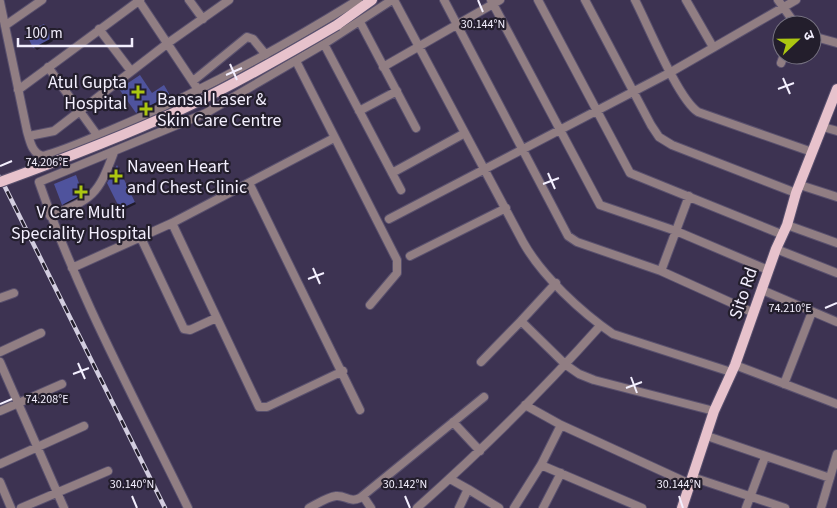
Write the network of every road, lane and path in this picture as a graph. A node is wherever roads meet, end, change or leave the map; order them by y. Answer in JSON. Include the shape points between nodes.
{"nodes":[{"id":1,"x":42,"y":0,"type":"edge"},
{"id":2,"x":189,"y":0,"type":"edge"},
{"id":3,"x":229,"y":0,"type":"edge"},
{"id":4,"x":358,"y":0,"type":"edge"},
{"id":5,"x":372,"y":0,"type":"edge"},
{"id":6,"x":393,"y":0,"type":"edge"},
{"id":7,"x":444,"y":0,"type":"edge"},
{"id":8,"x":538,"y":0,"type":"edge"},
{"id":9,"x":585,"y":0,"type":"edge"},
{"id":10,"x":635,"y":0,"type":"edge"},
{"id":11,"x":686,"y":0,"type":"edge"},
{"id":12,"x":778,"y":0,"type":"edge"},
{"id":13,"x":796,"y":0,"type":"edge"},
{"id":14,"x":140,"y":1,"type":"edge"},
{"id":15,"x":495,"y":1,"type":"edge"},
{"id":16,"x":0,"y":2,"type":"edge"},
{"id":17,"x":784,"y":7,"type":"junction"},
{"id":18,"x":789,"y":15,"type":"edge"},
{"id":19,"x":203,"y":19,"type":"junction"},
{"id":20,"x":360,"y":22,"type":"junction"},
{"id":21,"x":6,"y":25,"type":"junction"},
{"id":22,"x":457,"y":25,"type":"junction"},
{"id":23,"x":99,"y":30,"type":"junction"},
{"id":24,"x":822,"y":39,"type":"edge"},
{"id":25,"x":168,"y":43,"type":"junction"},
{"id":26,"x":837,"y":43,"type":"edge"},
{"id":27,"x":324,"y":44,"type":"junction"},
{"id":28,"x":420,"y":46,"type":"junction"},
{"id":29,"x":713,"y":47,"type":"junction"},
{"id":30,"x":266,"y":55,"type":"junction"},
{"id":31,"x":296,"y":60,"type":"junction"},
{"id":32,"x":48,"y":67,"type":"junction"},
{"id":33,"x":383,"y":67,"type":"junction"},
{"id":34,"x":131,"y":71,"type":"junction"},
{"id":35,"x":671,"y":72,"type":"junction"},
{"id":36,"x":193,"y":81,"type":"junction"},
{"id":37,"x":837,"y":89,"type":"edge"},
{"id":38,"x":18,"y":90,"type":"junction"},
{"id":39,"x":199,"y":91,"type":"junction"},
{"id":40,"x":396,"y":91,"type":"junction"},
{"id":41,"x":633,"y":91,"type":"junction"},
{"id":42,"x":80,"y":111,"type":"junction"},
{"id":43,"x":359,"y":111,"type":"junction"},
{"id":44,"x":596,"y":111,"type":"junction"},
{"id":45,"x":823,"y":126,"type":"junction"},
{"id":46,"x":416,"y":128,"type":"dead end"},
{"id":47,"x":560,"y":131,"type":"junction"},
{"id":48,"x":837,"y":131,"type":"edge"},
{"id":49,"x":465,"y":133,"type":"junction"},
{"id":50,"x":29,"y":136,"type":"junction"},
{"id":51,"x":97,"y":136,"type":"junction"},
{"id":52,"x":334,"y":138,"type":"junction"},
{"id":53,"x":522,"y":149,"type":"junction"},
{"id":54,"x":114,"y":152,"type":"junction"},
{"id":55,"x":812,"y":152,"type":"junction"},
{"id":56,"x":38,"y":155,"type":"junction"},
{"id":57,"x":485,"y":168,"type":"junction"},
{"id":58,"x":392,"y":173,"type":"junction"},
{"id":59,"x":0,"y":182,"type":"edge"},
{"id":60,"x":39,"y":182,"type":"junction"},
{"id":61,"x":248,"y":183,"type":"junction"},
{"id":62,"x":798,"y":189,"type":"junction"},
{"id":63,"x":401,"y":190,"type":"dead end"},
{"id":64,"x":689,"y":196,"type":"junction"},
{"id":65,"x":837,"y":197,"type":"edge"},
{"id":66,"x":506,"y":208,"type":"junction"},
{"id":67,"x":50,"y":216,"type":"junction"},
{"id":68,"x":389,"y":219,"type":"dead end"},
{"id":69,"x":172,"y":223,"type":"junction"},
{"id":70,"x":784,"y":229,"type":"junction"},
{"id":71,"x":676,"y":231,"type":"junction"},
{"id":72,"x":141,"y":238,"type":"junction"},
{"id":73,"x":837,"y":243,"type":"edge"},
{"id":74,"x":776,"y":249,"type":"junction"},
{"id":75,"x":410,"y":256,"type":"dead end"},
{"id":76,"x":72,"y":268,"type":"junction"},
{"id":77,"x":768,"y":270,"type":"junction"},
{"id":78,"x":661,"y":271,"type":"junction"},
{"id":79,"x":837,"y":273,"type":"edge"},
{"id":80,"x":556,"y":283,"type":"junction"},
{"id":81,"x":762,"y":290,"type":"junction"},
{"id":82,"x":14,"y":293,"type":"dead end"},
{"id":83,"x":0,"y":298,"type":"edge"},
{"id":84,"x":370,"y":304,"type":"dead end"},
{"id":85,"x":837,"y":311,"type":"edge"},
{"id":86,"x":812,"y":312,"type":"junction"},
{"id":87,"x":754,"y":313,"type":"junction"},
{"id":88,"x":216,"y":318,"type":"junction"},
{"id":89,"x":521,"y":321,"type":"junction"},
{"id":90,"x":835,"y":321,"type":"edge"},
{"id":91,"x":600,"y":326,"type":"junction"},
{"id":92,"x":40,"y":333,"type":"dead end"},
{"id":93,"x":0,"y":352,"type":"edge"},
{"id":94,"x":0,"y":362,"type":"edge"},
{"id":95,"x":481,"y":362,"type":"dead end"},
{"id":96,"x":566,"y":364,"type":"junction"},
{"id":97,"x":733,"y":368,"type":"junction"},
{"id":98,"x":343,"y":371,"type":"junction"},
{"id":99,"x":62,"y":384,"type":"dead end"},
{"id":100,"x":784,"y":384,"type":"junction"},
{"id":101,"x":484,"y":397,"type":"dead end"},
{"id":102,"x":18,"y":404,"type":"junction"},
{"id":103,"x":837,"y":404,"type":"edge"},
{"id":104,"x":525,"y":406,"type":"junction"},
{"id":105,"x":360,"y":410,"type":"dead end"},
{"id":106,"x":0,"y":411,"type":"edge"},
{"id":107,"x":714,"y":411,"type":"junction"},
{"id":108,"x":453,"y":422,"type":"junction"},
{"id":109,"x":84,"y":426,"type":"dead end"},
{"id":110,"x":561,"y":426,"type":"junction"},
{"id":111,"x":707,"y":436,"type":"junction"},
{"id":112,"x":38,"y":448,"type":"junction"},
{"id":113,"x":480,"y":451,"type":"junction"},
{"id":114,"x":837,"y":454,"type":"edge"},
{"id":115,"x":764,"y":457,"type":"junction"},
{"id":116,"x":0,"y":464,"type":"edge"},
{"id":117,"x":541,"y":465,"type":"junction"},
{"id":118,"x":108,"y":470,"type":"dead end"},
{"id":119,"x":561,"y":473,"type":"junction"},
{"id":120,"x":830,"y":478,"type":"junction"},
{"id":121,"x":450,"y":479,"type":"junction"},
{"id":122,"x":691,"y":480,"type":"junction"},
{"id":123,"x":0,"y":482,"type":"edge"},
{"id":124,"x":468,"y":489,"type":"junction"},
{"id":125,"x":57,"y":492,"type":"junction"},
{"id":126,"x":750,"y":495,"type":"junction"},
{"id":127,"x":363,"y":496,"type":"junction"},
{"id":128,"x":11,"y":508,"type":"edge"},
{"id":129,"x":21,"y":508,"type":"edge"},
{"id":130,"x":64,"y":508,"type":"edge"},
{"id":131,"x":188,"y":508,"type":"edge"},
{"id":132,"x":309,"y":508,"type":"edge"},
{"id":133,"x":370,"y":508,"type":"edge"},
{"id":134,"x":417,"y":508,"type":"edge"},
{"id":135,"x":459,"y":508,"type":"edge"},
{"id":136,"x":499,"y":508,"type":"edge"},
{"id":137,"x":514,"y":508,"type":"edge"},
{"id":138,"x":543,"y":508,"type":"edge"},
{"id":139,"x":642,"y":508,"type":"edge"},
{"id":140,"x":682,"y":508,"type":"edge"},
{"id":141,"x":746,"y":508,"type":"edge"},
{"id":142,"x":785,"y":508,"type":"edge"},
{"id":143,"x":821,"y":508,"type":"edge"}],
"edges":[{"from":1,"to":21,"type":"street"},
{"from":2,"to":19,"type":"street"},
{"from":3,"to":19,"type":"street"},
{"from":4,"to":30,"type":"street"},
{"from":5,"to":59,"type":"main road","bridge":true,"via":[[337,26],[181,110],[68,158]]},
{"from":6,"to":20,"type":"street"},
{"from":6,"to":28,"type":"street"},
{"from":7,"to":22,"type":"street"},
{"from":8,"to":44,"type":"street"},
{"from":9,"to":41,"type":"street"},
{"from":10,"to":35,"type":"street"},
{"from":11,"to":29,"type":"street"},
{"from":12,"to":17,"type":"street"},
{"from":13,"to":17,"type":"street"},
{"from":14,"to":23,"type":"street"},
{"from":14,"to":25,"type":"street"},
{"from":15,"to":22,"type":"street"},
{"from":15,"to":47,"type":"street"},
{"from":16,"to":21,"type":"street"},
{"from":17,"to":18,"type":"street"},
{"from":17,"to":29,"type":"street"},
{"from":19,"to":25,"type":"street"},
{"from":20,"to":27,"type":"street"},
{"from":20,"to":33,"type":"street"},
{"from":21,"to":38,"type":"street"},
{"from":22,"to":28,"type":"street"},
{"from":22,"to":53,"type":"street"},
{"from":23,"to":32,"type":"street"},
{"from":23,"to":34,"type":"street"},
{"from":24,"to":26,"type":"street"},
{"from":25,"to":34,"type":"street"},
{"from":25,"to":36,"type":"street"},
{"from":27,"to":31,"type":"street"},
{"from":27,"to":43,"type":"street"},
{"from":28,"to":33,"type":"street"},
{"from":28,"to":49,"type":"street"},
{"from":29,"to":35,"type":"street"},
{"from":30,"to":36,"type":"street","via":[[253,39],[247,37]]},
{"from":30,"to":39,"type":"street"},
{"from":31,"to":52,"type":"street"},
{"from":31,"to":54,"type":"street","via":[[206,113]]},
{"from":32,"to":38,"type":"street"},
{"from":32,"to":42,"type":"street"},
{"from":33,"to":40,"type":"street"},
{"from":34,"to":42,"type":"street"},
{"from":35,"to":41,"type":"street"},
{"from":35,"to":55,"type":"street","via":[[692,108],[698,112]]},
{"from":36,"to":39,"type":"street"},
{"from":37,"to":45,"type":"main road","name":"Sito Rd"},
{"from":38,"to":50,"type":"street"},
{"from":39,"to":51,"type":"street"},
{"from":40,"to":43,"type":"street"},
{"from":40,"to":46,"type":"street"},
{"from":41,"to":44,"type":"street"},
{"from":41,"to":62,"type":"street","via":[[660,138]]},
{"from":42,"to":50,"type":"street","via":[[54,131]]},
{"from":42,"to":51,"type":"street"},
{"from":43,"to":58,"type":"street"},
{"from":44,"to":47,"type":"street"},
{"from":44,"to":64,"type":"street","via":[[630,173]]},
{"from":45,"to":48,"type":"street"},
{"from":45,"to":55,"type":"main road","name":"Sito Rd"},
{"from":47,"to":53,"type":"street"},
{"from":47,"to":71,"type":"street","via":[[600,205]]},
{"from":49,"to":57,"type":"street"},
{"from":49,"to":58,"type":"street"},
{"from":50,"to":56,"type":"street"},
{"from":51,"to":56,"type":"street","via":[[54,153]]},
{"from":52,"to":61,"type":"street"},
{"from":52,"to":84,"type":"street","via":[[398,267],[397,273]]},
{"from":53,"to":57,"type":"street"},
{"from":53,"to":78,"type":"street","via":[[568,236]]},
{"from":54,"to":60,"type":"street"},
{"from":54,"to":67,"type":"street","via":[[95,193],[78,205]]},
{"from":55,"to":62,"type":"main road","name":"Sito Rd"},
{"from":56,"to":60,"type":"street"},
{"from":57,"to":66,"type":"street"},
{"from":57,"to":68,"type":"street"},
{"from":58,"to":63,"type":"street"},
{"from":60,"to":67,"type":"street"},
{"from":61,"to":69,"type":"street"},
{"from":61,"to":98,"type":"street"},
{"from":62,"to":65,"type":"street"},
{"from":62,"to":70,"type":"main road","name":"Sito Rd"},
{"from":64,"to":70,"type":"street"},
{"from":64,"to":71,"type":"street"},
{"from":66,"to":75,"type":"street"},
{"from":66,"to":80,"type":"street","via":[[533,259]]},
{"from":67,"to":76,"type":"street"},
{"from":69,"to":72,"type":"street"},
{"from":69,"to":88,"type":"street"},
{"from":70,"to":73,"type":"street"},
{"from":70,"to":74,"type":"main road","name":"Sito Rd"},
{"from":71,"to":77,"type":"street"},
{"from":71,"to":78,"type":"street"},
{"from":72,"to":76,"type":"street"},
{"from":72,"to":88,"type":"street","via":[[184,329],[190,330]]},
{"from":74,"to":77,"type":"main road","name":"Sito Rd"},
{"from":74,"to":79,"type":"street"},
{"from":76,"to":131,"type":"street"},
{"from":77,"to":81,"type":"main road","name":"Sito Rd"},
{"from":78,"to":87,"type":"street"},
{"from":80,"to":89,"type":"street"},
{"from":80,"to":91,"type":"street"},
{"from":81,"to":86,"type":"street"},
{"from":81,"to":87,"type":"main road","name":"Sito Rd"},
{"from":82,"to":83,"type":"street"},
{"from":85,"to":90,"type":"street"},
{"from":86,"to":90,"type":"street"},
{"from":86,"to":100,"type":"street"},
{"from":87,"to":97,"type":"main road","name":"Sito Rd"},
{"from":88,"to":98,"type":"street","via":[[259,407],[267,407]]},
{"from":89,"to":95,"type":"street"},
{"from":89,"to":96,"type":"street"},
{"from":91,"to":96,"type":"street"},
{"from":91,"to":97,"type":"street","via":[[629,341]]},
{"from":92,"to":93,"type":"street"},
{"from":94,"to":102,"type":"street"},
{"from":96,"to":104,"type":"street"},
{"from":96,"to":107,"type":"street","via":[[594,380]]},
{"from":97,"to":100,"type":"street"},
{"from":97,"to":107,"type":"main road","name":"Sito Rd"},
{"from":98,"to":105,"type":"street"},
{"from":99,"to":102,"type":"street"},
{"from":100,"to":103,"type":"street"},
{"from":101,"to":108,"type":"street"},
{"from":102,"to":106,"type":"street"},
{"from":102,"to":112,"type":"street"},
{"from":104,"to":110,"type":"street"},
{"from":104,"to":113,"type":"street"},
{"from":107,"to":111,"type":"main road","name":"Sito Rd"},
{"from":108,"to":113,"type":"street"},
{"from":108,"to":127,"type":"street"},
{"from":109,"to":112,"type":"street"},
{"from":110,"to":117,"type":"street"},
{"from":110,"to":122,"type":"street"},
{"from":111,"to":115,"type":"street"},
{"from":111,"to":122,"type":"main road","name":"Sito Rd"},
{"from":112,"to":116,"type":"street"},
{"from":112,"to":125,"type":"street"},
{"from":113,"to":121,"type":"street"},
{"from":114,"to":120,"type":"street"},
{"from":115,"to":120,"type":"street"},
{"from":115,"to":126,"type":"street"},
{"from":117,"to":119,"type":"street"},
{"from":117,"to":137,"type":"street"},
{"from":118,"to":125,"type":"street"},
{"from":119,"to":138,"type":"street"},
{"from":119,"to":139,"type":"street"},
{"from":120,"to":143,"type":"street"},
{"from":121,"to":124,"type":"street"},
{"from":121,"to":134,"type":"street"},
{"from":122,"to":126,"type":"street"},
{"from":122,"to":140,"type":"main road","name":"Sito Rd"},
{"from":123,"to":128,"type":"street"},
{"from":124,"to":135,"type":"street"},
{"from":124,"to":136,"type":"street"},
{"from":125,"to":129,"type":"street"},
{"from":125,"to":130,"type":"street"},
{"from":126,"to":141,"type":"street"},
{"from":126,"to":142,"type":"street"},
{"from":127,"to":132,"type":"street","via":[[351,501],[332,496]]},
{"from":127,"to":133,"type":"street"}]}
